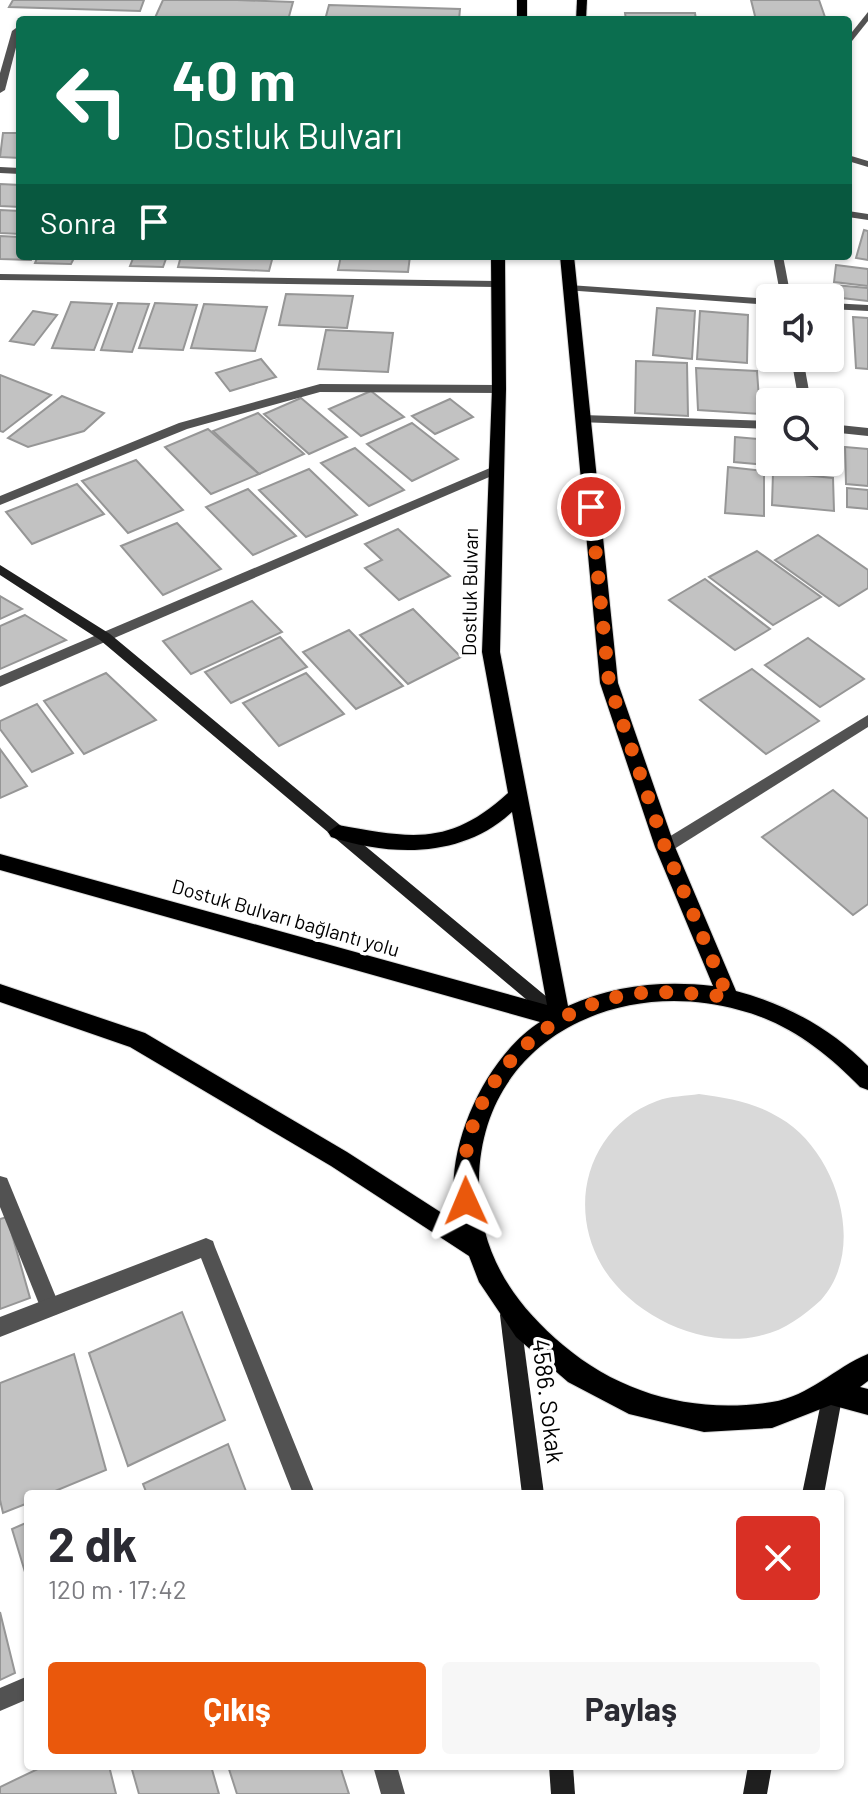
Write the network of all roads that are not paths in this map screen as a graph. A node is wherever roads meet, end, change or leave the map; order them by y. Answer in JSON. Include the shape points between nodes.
{"nodes":[{"id":1,"x":868,"y":15,"type":"edge"},
{"id":2,"x":15,"y":31,"type":"edge"},
{"id":3,"x":852,"y":37,"type":"edge"},
{"id":4,"x":0,"y":90,"type":"edge"},
{"id":5,"x":498,"y":260,"type":"edge"},
{"id":6,"x":567,"y":260,"type":"edge"},
{"id":7,"x":779,"y":260,"type":"edge"},
{"id":8,"x":0,"y":277,"type":"edge"},
{"id":9,"x":496,"y":284,"type":"junction"},
{"id":10,"x":783,"y":284,"type":"edge"},
{"id":11,"x":569,"y":288,"type":"junction"},
{"id":12,"x":756,"y":301,"type":"edge"},
{"id":13,"x":844,"y":307,"type":"edge"},
{"id":14,"x":868,"y":308,"type":"edge"},
{"id":15,"x":499,"y":389,"type":"junction"},
{"id":16,"x":582,"y":419,"type":"junction"},
{"id":17,"x":756,"y":425,"type":"edge"},
{"id":18,"x":844,"y":429,"type":"edge"},
{"id":19,"x":868,"y":432,"type":"edge"},
{"id":20,"x":497,"y":469,"type":"junction"},
{"id":21,"x":0,"y":501,"type":"edge"},
{"id":22,"x":0,"y":569,"type":"edge"},
{"id":23,"x":105,"y":637,"type":"junction"},
{"id":24,"x":0,"y":682,"type":"edge"},
{"id":25,"x":868,"y":720,"type":"edge"},
{"id":26,"x":518,"y":795,"type":"junction"},
{"id":27,"x":338,"y":832,"type":"junction"},
{"id":28,"x":665,"y":847,"type":"junction"},
{"id":29,"x":0,"y":862,"type":"edge"},
{"id":30,"x":0,"y":993,"type":"edge"},
{"id":31,"x":728,"y":997,"type":"junction"},
{"id":32,"x":560,"y":1018,"type":"junction"},
{"id":33,"x":868,"y":1080,"type":"edge"},
{"id":34,"x":0,"y":1184,"type":"edge"},
{"id":35,"x":474,"y":1247,"type":"junction"},
{"id":36,"x":50,"y":1307,"type":"junction"},
{"id":37,"x":510,"y":1315,"type":"junction"},
{"id":38,"x":0,"y":1327,"type":"edge"},
{"id":39,"x":868,"y":1366,"type":"edge"},
{"id":40,"x":833,"y":1393,"type":"junction"},
{"id":41,"x":868,"y":1402,"type":"edge"},
{"id":42,"x":302,"y":1490,"type":"edge"},
{"id":43,"x":532,"y":1490,"type":"edge"},
{"id":44,"x":814,"y":1490,"type":"edge"},
{"id":45,"x":24,"y":1689,"type":"edge"},
{"id":46,"x":0,"y":1700,"type":"edge"},
{"id":47,"x":386,"y":1770,"type":"edge"},
{"id":48,"x":561,"y":1770,"type":"edge"},
{"id":49,"x":759,"y":1770,"type":"edge"},
{"id":50,"x":393,"y":1794,"type":"edge"},
{"id":51,"x":563,"y":1794,"type":"edge"},
{"id":52,"x":755,"y":1794,"type":"edge"}],
"edges":[{"from":1,"to":3,"type":"street"},
{"from":2,"to":4,"type":"street"},
{"from":5,"to":9,"type":"main road","name":"Dostluk Bulvarı"},
{"from":6,"to":11,"type":"main road"},
{"from":7,"to":10,"type":"street"},
{"from":8,"to":9,"type":"street"},
{"from":9,"to":15,"type":"main road","name":"Dostluk Bulvarı"},
{"from":11,"to":12,"type":"street"},
{"from":11,"to":16,"type":"main road"},
{"from":13,"to":14,"type":"street"},
{"from":15,"to":20,"type":"main road","name":"Dostluk Bulvarı"},
{"from":15,"to":21,"type":"street","via":[[320,388],[183,426]]},
{"from":16,"to":17,"type":"street"},
{"from":16,"to":28,"type":"main road","via":[[609,683]]},
{"from":18,"to":19,"type":"street"},
{"from":20,"to":23,"type":"street"},
{"from":20,"to":26,"type":"main road","name":"Dostluk Bulvarı","via":[[491,652]]},
{"from":22,"to":23,"type":"main road"},
{"from":23,"to":24,"type":"street"},
{"from":23,"to":27,"type":"main road"},
{"from":25,"to":28,"type":"street"},
{"from":26,"to":27,"type":"main road","via":[[493,822],[445,843],[394,843]]},
{"from":26,"to":32,"type":"main road","name":"Dostluk Bulvarı"},
{"from":27,"to":32,"type":"main road"},
{"from":28,"to":31,"type":"main road"},
{"from":29,"to":32,"type":"main road","name":"Dostuk Bulvarı bağlantı yolu"},
{"from":30,"to":35,"type":"main road","via":[[137,1040],[339,1159]]},
{"from":31,"to":32,"type":"main road","via":[[669,991],[612,998]]},
{"from":31,"to":33,"type":"main road","via":[[815,1034]]},
{"from":32,"to":35,"type":"main road","via":[[510,1058],[476,1112],[463,1177]]},
{"from":34,"to":36,"type":"street"},
{"from":35,"to":37,"type":"main road"},
{"from":36,"to":38,"type":"street"},
{"from":36,"to":42,"type":"street","via":[[206,1247]]},
{"from":37,"to":40,"type":"main road","via":[[569,1372],[633,1405],[702,1419],[772,1416]]},
{"from":37,"to":43,"type":"main road","name":"4586. Sokak"},
{"from":39,"to":40,"type":"main road"},
{"from":40,"to":41,"type":"main road"},
{"from":40,"to":44,"type":"main road"},
{"from":45,"to":46,"type":"street"},
{"from":47,"to":50,"type":"street"},
{"from":48,"to":51,"type":"main road"},
{"from":49,"to":52,"type":"main road"}]}
